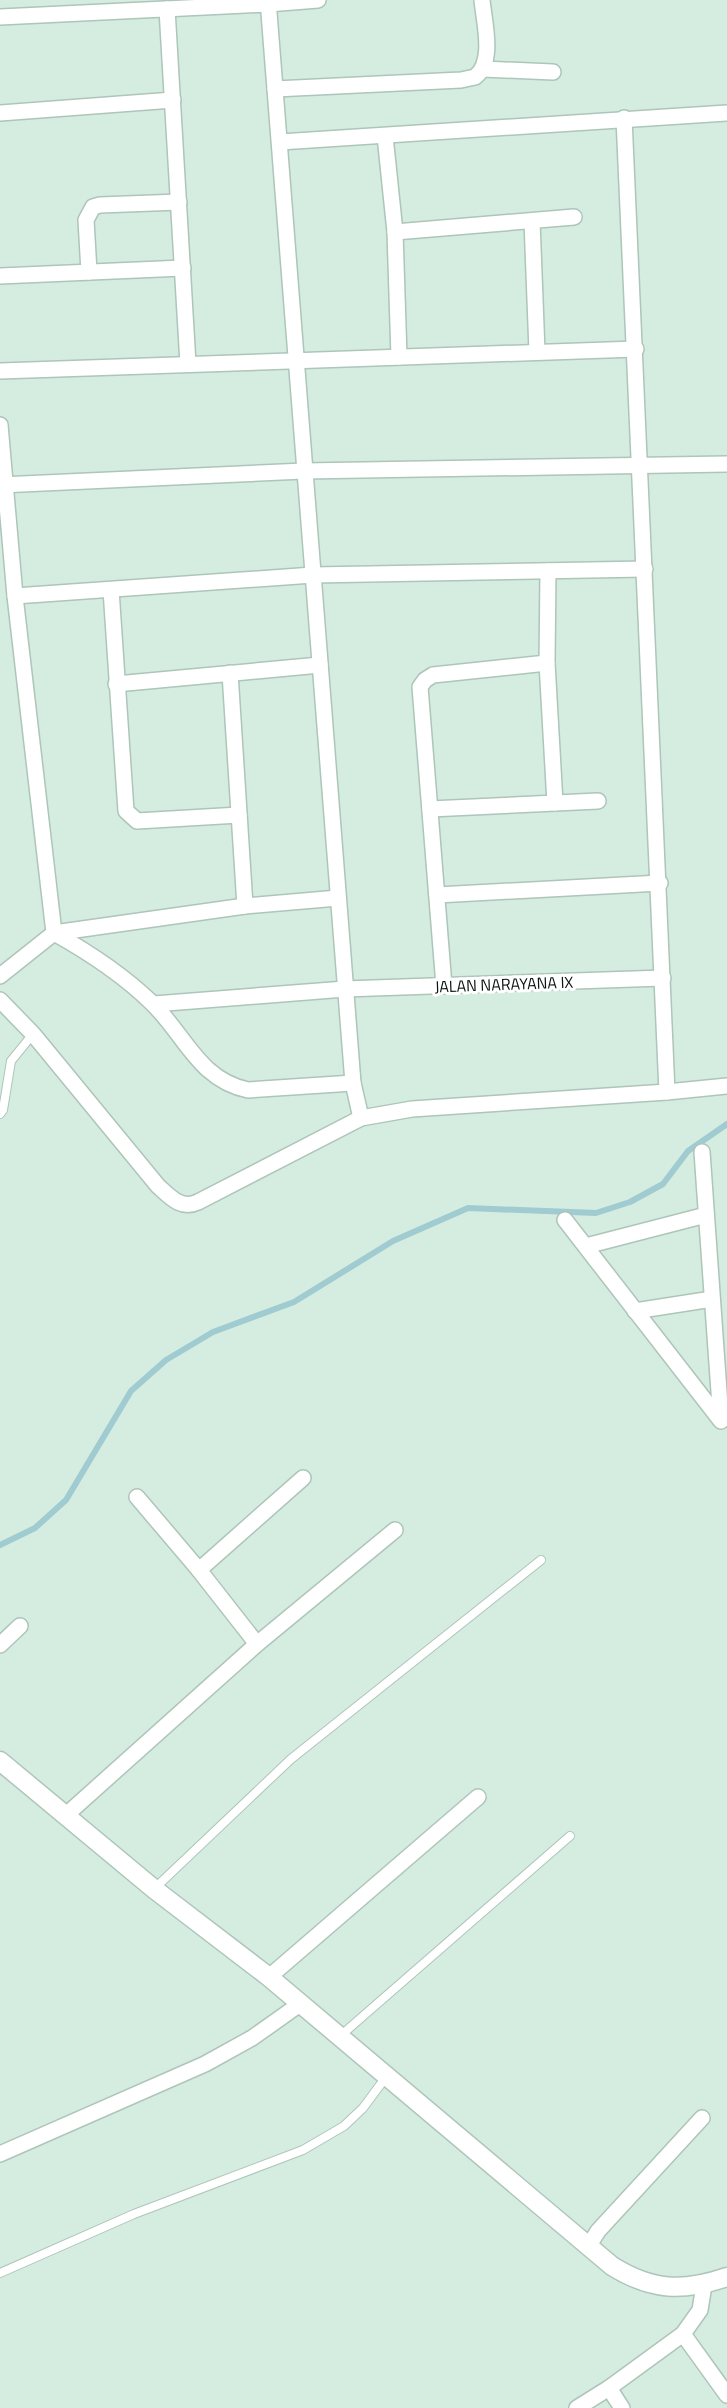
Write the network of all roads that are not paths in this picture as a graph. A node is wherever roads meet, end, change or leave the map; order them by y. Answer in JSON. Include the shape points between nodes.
{"nodes":[{"id":1,"x":318,"y":0,"type":"edge"},
{"id":2,"x":482,"y":0,"type":"edge"},
{"id":3,"x":268,"y":2,"type":"edge"},
{"id":4,"x":167,"y":9,"type":"junction"},
{"id":5,"x":0,"y":17,"type":"edge"},
{"id":6,"x":483,"y":69,"type":"junction"},
{"id":7,"x":553,"y":72,"type":"dead end"},
{"id":8,"x":275,"y":89,"type":"junction"},
{"id":9,"x":173,"y":99,"type":"junction"},
{"id":10,"x":0,"y":113,"type":"edge"},
{"id":11,"x":727,"y":113,"type":"edge"},
{"id":12,"x":624,"y":118,"type":"junction"},
{"id":13,"x":385,"y":136,"type":"junction"},
{"id":14,"x":280,"y":142,"type":"junction"},
{"id":15,"x":179,"y":202,"type":"junction"},
{"id":16,"x":574,"y":217,"type":"dead end"},
{"id":17,"x":532,"y":221,"type":"junction"},
{"id":18,"x":395,"y":232,"type":"junction"},
{"id":19,"x":183,"y":267,"type":"junction"},
{"id":20,"x":89,"y":272,"type":"junction"},
{"id":21,"x":0,"y":276,"type":"edge"},
{"id":22,"x":636,"y":349,"type":"junction"},
{"id":23,"x":537,"y":352,"type":"junction"},
{"id":24,"x":399,"y":357,"type":"junction"},
{"id":25,"x":296,"y":361,"type":"junction"},
{"id":26,"x":188,"y":364,"type":"junction"},
{"id":27,"x":0,"y":370,"type":"edge"},
{"id":28,"x":0,"y":425,"type":"edge"},
{"id":29,"x":727,"y":464,"type":"edge"},
{"id":30,"x":641,"y":465,"type":"junction"},
{"id":31,"x":304,"y":471,"type":"junction"},
{"id":32,"x":2,"y":485,"type":"edge"},
{"id":33,"x":645,"y":569,"type":"junction"},
{"id":34,"x":548,"y":572,"type":"junction"},
{"id":35,"x":313,"y":575,"type":"junction"},
{"id":36,"x":111,"y":590,"type":"junction"},
{"id":37,"x":15,"y":596,"type":"junction"},
{"id":38,"x":547,"y":663,"type":"junction"},
{"id":39,"x":320,"y":665,"type":"junction"},
{"id":40,"x":230,"y":674,"type":"junction"},
{"id":41,"x":116,"y":684,"type":"junction"},
{"id":42,"x":598,"y":801,"type":"dead end"},
{"id":43,"x":555,"y":803,"type":"junction"},
{"id":44,"x":430,"y":809,"type":"junction"},
{"id":45,"x":239,"y":815,"type":"junction"},
{"id":46,"x":660,"y":883,"type":"junction"},
{"id":47,"x":437,"y":895,"type":"junction"},
{"id":48,"x":338,"y":898,"type":"junction"},
{"id":49,"x":245,"y":906,"type":"junction"},
{"id":50,"x":54,"y":933,"type":"junction"},
{"id":51,"x":0,"y":976,"type":"edge"},
{"id":52,"x":663,"y":978,"type":"junction"},
{"id":53,"x":444,"y":986,"type":"junction"},
{"id":54,"x":345,"y":989,"type":"junction"},
{"id":55,"x":0,"y":1000,"type":"edge"},
{"id":56,"x":154,"y":1004,"type":"junction"},
{"id":57,"x":33,"y":1034,"type":"junction"},
{"id":58,"x":353,"y":1083,"type":"junction"},
{"id":59,"x":727,"y":1086,"type":"edge"},
{"id":60,"x":667,"y":1092,"type":"junction"},
{"id":61,"x":0,"y":1114,"type":"edge"},
{"id":62,"x":361,"y":1118,"type":"junction"},
{"id":63,"x":702,"y":1152,"type":"dead end"},
{"id":64,"x":706,"y":1215,"type":"junction"},
{"id":65,"x":565,"y":1220,"type":"dead end"},
{"id":66,"x":586,"y":1246,"type":"junction"},
{"id":67,"x":712,"y":1299,"type":"junction"},
{"id":68,"x":635,"y":1311,"type":"junction"},
{"id":69,"x":724,"y":1424,"type":"edge"},
{"id":70,"x":303,"y":1478,"type":"dead end"},
{"id":71,"x":137,"y":1497,"type":"dead end"},
{"id":72,"x":395,"y":1530,"type":"dead end"},
{"id":73,"x":541,"y":1560,"type":"dead end"},
{"id":74,"x":199,"y":1570,"type":"junction"},
{"id":75,"x":20,"y":1626,"type":"dead end"},
{"id":76,"x":257,"y":1644,"type":"junction"},
{"id":77,"x":0,"y":1645,"type":"edge"},
{"id":78,"x":0,"y":1761,"type":"edge"},
{"id":79,"x":478,"y":1797,"type":"dead end"},
{"id":80,"x":65,"y":1816,"type":"junction"},
{"id":81,"x":570,"y":1836,"type":"dead end"},
{"id":82,"x":154,"y":1889,"type":"junction"},
{"id":83,"x":268,"y":1977,"type":"junction"},
{"id":84,"x":300,"y":2004,"type":"junction"},
{"id":85,"x":339,"y":2037,"type":"junction"},
{"id":86,"x":386,"y":2077,"type":"junction"},
{"id":87,"x":702,"y":2118,"type":"dead end"},
{"id":88,"x":0,"y":2154,"type":"edge"},
{"id":89,"x":588,"y":2247,"type":"junction"},
{"id":90,"x":0,"y":2273,"type":"edge"},
{"id":91,"x":727,"y":2277,"type":"edge"},
{"id":92,"x":704,"y":2285,"type":"junction"},
{"id":93,"x":683,"y":2334,"type":"junction"},
{"id":94,"x":609,"y":2388,"type":"junction"},
{"id":95,"x":727,"y":2395,"type":"edge"},
{"id":96,"x":577,"y":2408,"type":"edge"},
{"id":97,"x":622,"y":2408,"type":"edge"}],
"edges":[{"from":1,"to":3,"type":"street"},
{"from":2,"to":6,"type":"street","via":[[486,41]]},
{"from":3,"to":4,"type":"street"},
{"from":3,"to":8,"type":"street"},
{"from":4,"to":5,"type":"street"},
{"from":4,"to":9,"type":"street"},
{"from":6,"to":7,"type":"street"},
{"from":6,"to":8,"type":"street","via":[[475,77],[461,80]]},
{"from":8,"to":14,"type":"street"},
{"from":9,"to":10,"type":"street"},
{"from":9,"to":15,"type":"street"},
{"from":11,"to":12,"type":"street"},
{"from":12,"to":13,"type":"street"},
{"from":12,"to":22,"type":"street"},
{"from":13,"to":14,"type":"street"},
{"from":13,"to":18,"type":"street"},
{"from":14,"to":25,"type":"street"},
{"from":15,"to":19,"type":"street"},
{"from":15,"to":20,"type":"street","via":[[93,207],[86,220]]},
{"from":16,"to":17,"type":"street"},
{"from":17,"to":18,"type":"street"},
{"from":17,"to":23,"type":"street"},
{"from":18,"to":24,"type":"street"},
{"from":19,"to":20,"type":"street"},
{"from":19,"to":26,"type":"street"},
{"from":20,"to":21,"type":"street"},
{"from":22,"to":23,"type":"street"},
{"from":22,"to":30,"type":"street"},
{"from":23,"to":24,"type":"street"},
{"from":24,"to":25,"type":"street"},
{"from":25,"to":26,"type":"street"},
{"from":25,"to":31,"type":"street"},
{"from":26,"to":27,"type":"street"},
{"from":28,"to":32,"type":"street"},
{"from":29,"to":30,"type":"street"},
{"from":30,"to":31,"type":"street"},
{"from":30,"to":33,"type":"street"},
{"from":31,"to":32,"type":"street"},
{"from":31,"to":35,"type":"street"},
{"from":32,"to":37,"type":"street"},
{"from":33,"to":34,"type":"street"},
{"from":33,"to":46,"type":"street"},
{"from":34,"to":35,"type":"street"},
{"from":34,"to":38,"type":"street"},
{"from":35,"to":36,"type":"street"},
{"from":35,"to":39,"type":"street"},
{"from":36,"to":37,"type":"street"},
{"from":36,"to":41,"type":"street"},
{"from":37,"to":50,"type":"street"},
{"from":38,"to":43,"type":"street"},
{"from":38,"to":44,"type":"street","via":[[433,675],[425,680],[420,694]]},
{"from":39,"to":40,"type":"street"},
{"from":39,"to":48,"type":"street"},
{"from":40,"to":41,"type":"street"},
{"from":40,"to":45,"type":"street"},
{"from":41,"to":45,"type":"street","via":[[128,816],[146,821]]},
{"from":42,"to":43,"type":"street"},
{"from":43,"to":44,"type":"street"},
{"from":44,"to":47,"type":"street"},
{"from":45,"to":49,"type":"street"},
{"from":46,"to":47,"type":"street"},
{"from":46,"to":52,"type":"street"},
{"from":47,"to":53,"type":"street"},
{"from":48,"to":49,"type":"street"},
{"from":48,"to":54,"type":"street"},
{"from":49,"to":50,"type":"street"},
{"from":50,"to":51,"type":"street"},
{"from":50,"to":56,"type":"street","via":[[106,963]]},
{"from":52,"to":53,"type":"street","name":"JALAN NARAYANA IX"},
{"from":52,"to":60,"type":"street"},
{"from":53,"to":54,"type":"street","name":"JALAN NARAYANA IX"},
{"from":54,"to":56,"type":"street","name":"JALAN NARAYANA IX"},
{"from":54,"to":58,"type":"street"},
{"from":55,"to":57,"type":"street"},
{"from":56,"to":58,"type":"street","via":[[205,1067],[233,1087],[248,1090]]},
{"from":57,"to":61,"type":"lane","via":[[11,1061]]},
{"from":57,"to":62,"type":"street","via":[[158,1186],[185,1205],[198,1202]]},
{"from":58,"to":62,"type":"street"},
{"from":59,"to":60,"type":"street"},
{"from":60,"to":62,"type":"street","via":[[412,1109]]},
{"from":63,"to":64,"type":"street"},
{"from":64,"to":66,"type":"street"},
{"from":64,"to":67,"type":"street"},
{"from":65,"to":66,"type":"street"},
{"from":66,"to":68,"type":"street"},
{"from":67,"to":68,"type":"street"},
{"from":67,"to":69,"type":"street"},
{"from":68,"to":69,"type":"street"},
{"from":70,"to":74,"type":"street"},
{"from":71,"to":74,"type":"street"},
{"from":72,"to":76,"type":"street"},
{"from":73,"to":82,"type":"lane","via":[[291,1759]]},
{"from":74,"to":76,"type":"street"},
{"from":75,"to":77,"type":"street"},
{"from":76,"to":80,"type":"street"},
{"from":78,"to":80,"type":"street"},
{"from":79,"to":83,"type":"street"},
{"from":80,"to":82,"type":"street"},
{"from":81,"to":85,"type":"lane"},
{"from":82,"to":83,"type":"street"},
{"from":83,"to":84,"type":"street"},
{"from":84,"to":85,"type":"street"},
{"from":84,"to":88,"type":"street","via":[[252,2038],[205,2064]]},
{"from":85,"to":86,"type":"street"},
{"from":86,"to":89,"type":"street"},
{"from":86,"to":90,"type":"lane","via":[[363,2109],[344,2126],[303,2150],[134,2214]]},
{"from":87,"to":89,"type":"street","via":[[598,2231]]},
{"from":89,"to":92,"type":"street","via":[[630,2277],[649,2284],[672,2288]]},
{"from":91,"to":92,"type":"street"},
{"from":92,"to":93,"type":"street","via":[[700,2310]]},
{"from":93,"to":94,"type":"street"},
{"from":93,"to":95,"type":"street"},
{"from":94,"to":96,"type":"street"},
{"from":94,"to":97,"type":"street"}]}
